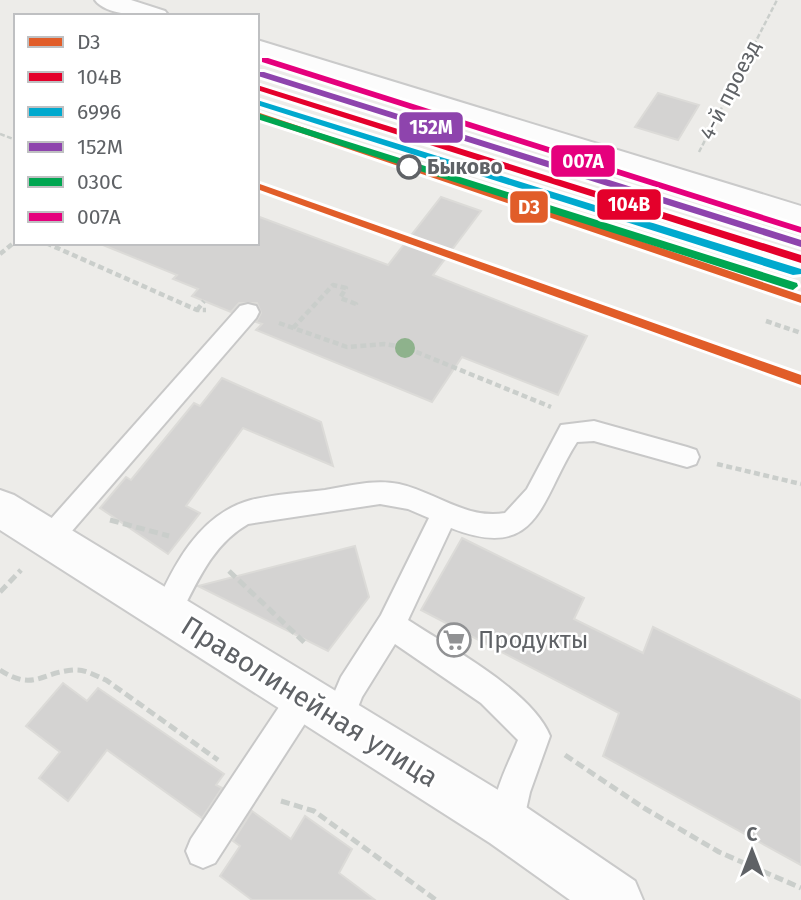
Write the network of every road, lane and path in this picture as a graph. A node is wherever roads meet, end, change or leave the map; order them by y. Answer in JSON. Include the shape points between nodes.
{"nodes":[{"id":1,"x":107,"y":0,"type":"edge"},
{"id":2,"x":777,"y":0,"type":"edge"},
{"id":3,"x":151,"y":14,"type":"edge"},
{"id":4,"x":259,"y":48,"type":"edge"},
{"id":5,"x":684,"y":181,"type":"junction"},
{"id":6,"x":801,"y":216,"type":"edge"},
{"id":7,"x":14,"y":243,"type":"edge"},
{"id":8,"x":51,"y":245,"type":"edge"},
{"id":9,"x":0,"y":254,"type":"edge"},
{"id":10,"x":204,"y":301,"type":"dead end"},
{"id":11,"x":355,"y":307,"type":"dead end"},
{"id":12,"x":197,"y":310,"type":"junction"},
{"id":13,"x":248,"y":312,"type":"junction"},
{"id":14,"x":766,"y":321,"type":"dead end"},
{"id":15,"x":293,"y":328,"type":"junction"},
{"id":16,"x":801,"y":333,"type":"edge"},
{"id":17,"x":558,"y":410,"type":"dead end"},
{"id":18,"x":687,"y":457,"type":"joint"},
{"id":19,"x":801,"y":484,"type":"edge"},
{"id":20,"x":0,"y":508,"type":"edge"},
{"id":21,"x":445,"y":513,"type":"junction"},
{"id":22,"x":50,"y":538,"type":"junction"},
{"id":23,"x":167,"y":612,"type":"junction"},
{"id":24,"x":390,"y":625,"type":"junction"},
{"id":25,"x":321,"y":708,"type":"junction"},
{"id":26,"x":535,"y":737,"type":"junction"},
{"id":27,"x":508,"y":825,"type":"junction"},
{"id":28,"x":203,"y":850,"type":"dead end"},
{"id":29,"x":801,"y":888,"type":"edge"},
{"id":30,"x":616,"y":900,"type":"edge"}],
"edges":[{"from":1,"to":3,"type":"main road"},
{"from":2,"to":5,"type":"path","name":"4-й проезд"},
{"from":4,"to":5,"type":"main road"},
{"from":5,"to":6,"type":"main road"},
{"from":7,"to":9,"type":"path"},
{"from":8,"to":12,"type":"path"},
{"from":10,"to":12,"type":"path"},
{"from":11,"to":15,"type":"path","via":[[340,298],[346,288],[333,285]]},
{"from":12,"to":13,"type":"path"},
{"from":13,"to":15,"type":"path"},
{"from":13,"to":22,"type":"lane"},
{"from":14,"to":16,"type":"path"},
{"from":15,"to":17,"type":"path","via":[[347,347],[404,347]]},
{"from":18,"to":19,"type":"path"},
{"from":18,"to":21,"type":"lane","via":[[594,431],[570,432],[528,511],[511,523],[489,527]]},
{"from":20,"to":22,"type":"main road","name":"Праволинейная улица"},
{"from":21,"to":23,"type":"lane","via":[[397,494],[373,494],[239,515],[204,546]]},
{"from":21,"to":24,"type":"lane"},
{"from":22,"to":23,"type":"main road","name":"Праволинейная улица"},
{"from":23,"to":25,"type":"main road","name":"Праволинейная улица"},
{"from":24,"to":25,"type":"lane","via":[[351,687]]},
{"from":24,"to":26,"type":"lane","via":[[492,692]]},
{"from":25,"to":27,"type":"main road","name":"Праволинейная улица"},
{"from":25,"to":28,"type":"lane"},
{"from":26,"to":27,"type":"lane","via":[[514,792]]},
{"from":26,"to":29,"type":"path","via":[[719,852]]},
{"from":27,"to":30,"type":"main road","name":"Праволинейная улица"}]}
